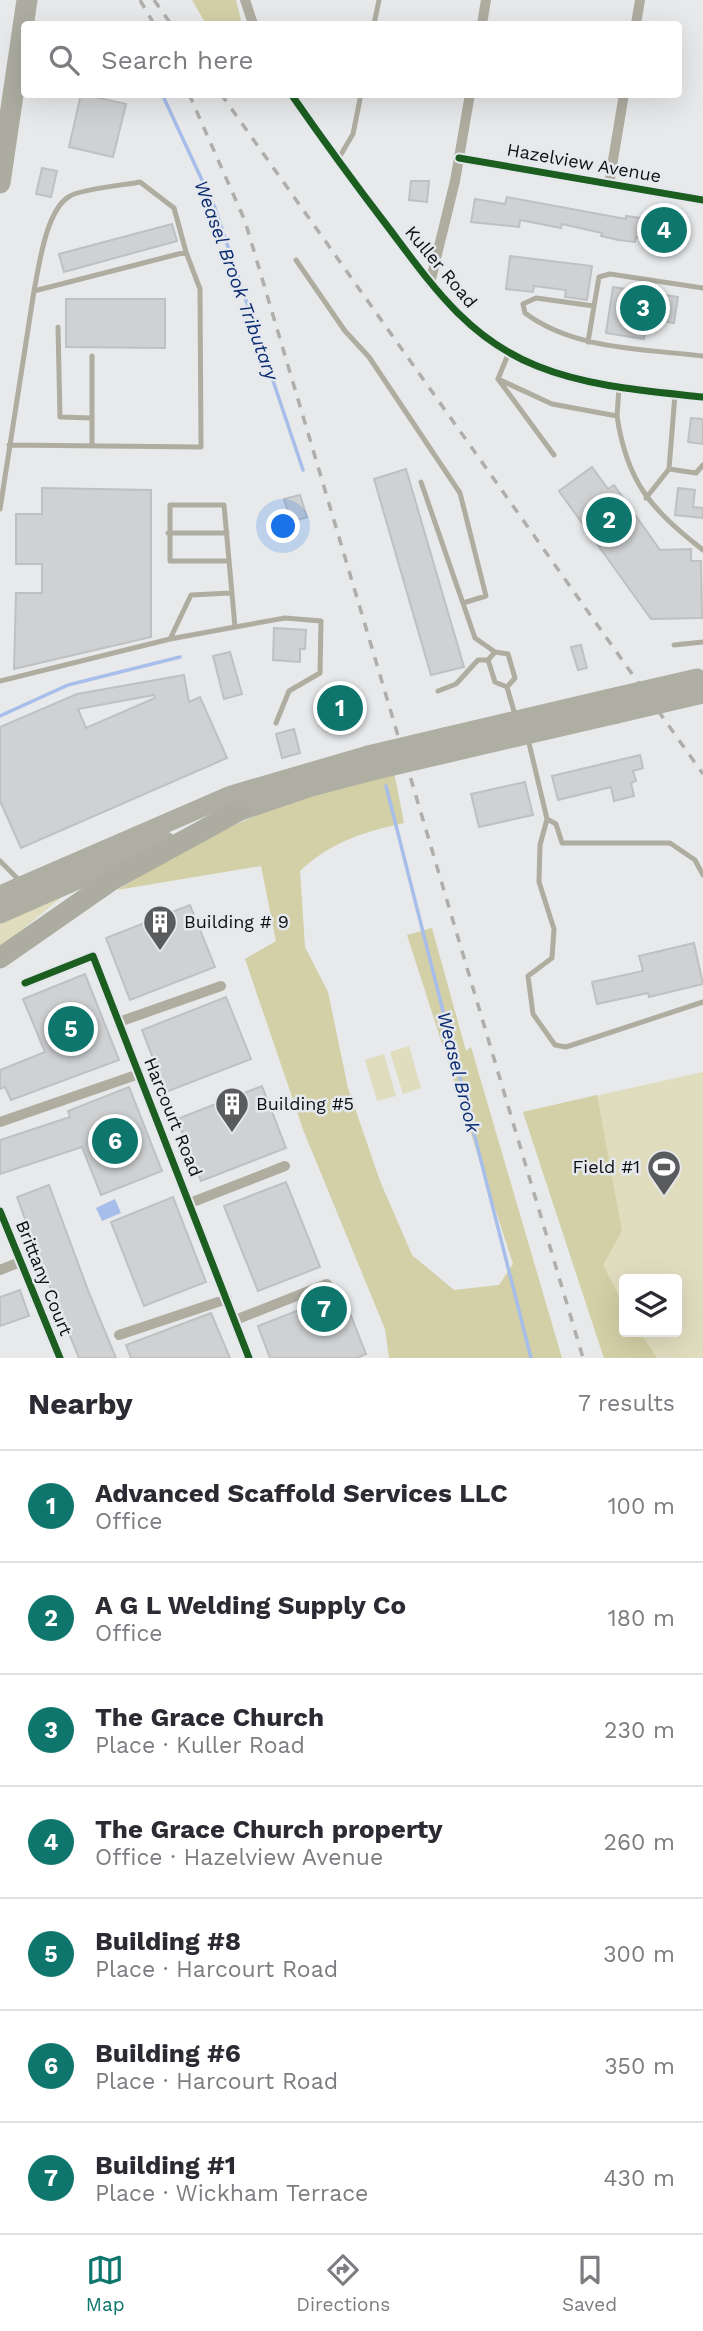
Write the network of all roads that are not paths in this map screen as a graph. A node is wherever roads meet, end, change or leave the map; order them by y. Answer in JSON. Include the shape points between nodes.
{"nodes":[{"id":1,"x":27,"y":0,"type":"edge"},
{"id":2,"x":245,"y":0,"type":"edge"},
{"id":3,"x":379,"y":0,"type":"edge"},
{"id":4,"x":486,"y":0,"type":"edge"},
{"id":5,"x":640,"y":0,"type":"edge"},
{"id":6,"x":21,"y":21,"type":"edge"},
{"id":7,"x":24,"y":21,"type":"edge"},
{"id":8,"x":252,"y":21,"type":"edge"},
{"id":9,"x":375,"y":21,"type":"edge"},
{"id":10,"x":482,"y":21,"type":"edge"},
{"id":11,"x":636,"y":21,"type":"edge"},
{"id":12,"x":21,"y":22,"type":"edge"},
{"id":13,"x":21,"y":41,"type":"edge"},
{"id":14,"x":294,"y":98,"type":"edge"},
{"id":15,"x":360,"y":98,"type":"edge"},
{"id":16,"x":469,"y":98,"type":"edge"},
{"id":17,"x":623,"y":98,"type":"edge"},
{"id":18,"x":0,"y":99,"type":"edge"},
{"id":19,"x":459,"y":158,"type":"junction"},
{"id":20,"x":337,"y":161,"type":"junction"},
{"id":21,"x":0,"y":183,"type":"edge"},
{"id":22,"x":609,"y":184,"type":"junction"},
{"id":23,"x":703,"y":200,"type":"edge"},
{"id":24,"x":186,"y":252,"type":"junction"},
{"id":25,"x":296,"y":260,"type":"dead end"},
{"id":26,"x":430,"y":283,"type":"junction"},
{"id":27,"x":703,"y":288,"type":"edge"},
{"id":28,"x":34,"y":291,"type":"junction"},
{"id":29,"x":594,"y":306,"type":"junction"},
{"id":30,"x":58,"y":327,"type":"dead end"},
{"id":31,"x":589,"y":342,"type":"junction"},
{"id":32,"x":509,"y":352,"type":"junction"},
{"id":33,"x":92,"y":356,"type":"dead end"},
{"id":34,"x":703,"y":356,"type":"edge"},
{"id":35,"x":498,"y":379,"type":"junction"},
{"id":36,"x":619,"y":386,"type":"junction"},
{"id":37,"x":674,"y":394,"type":"junction"},
{"id":38,"x":703,"y":397,"type":"edge"},
{"id":39,"x":617,"y":416,"type":"junction"},
{"id":40,"x":92,"y":418,"type":"junction"},
{"id":41,"x":9,"y":445,"type":"junction"},
{"id":42,"x":92,"y":445,"type":"junction"},
{"id":43,"x":554,"y":455,"type":"dead end"},
{"id":44,"x":703,"y":465,"type":"edge"},
{"id":45,"x":669,"y":469,"type":"junction"},
{"id":46,"x":421,"y":482,"type":"dead end"},
{"id":47,"x":646,"y":498,"type":"junction"},
{"id":48,"x":0,"y":509,"type":"edge"},
{"id":49,"x":168,"y":533,"type":"junction"},
{"id":50,"x":227,"y":533,"type":"junction"},
{"id":51,"x":703,"y":550,"type":"edge"},
{"id":52,"x":229,"y":561,"type":"junction"},
{"id":53,"x":231,"y":593,"type":"junction"},
{"id":54,"x":463,"y":603,"type":"junction"},
{"id":55,"x":235,"y":627,"type":"junction"},
{"id":56,"x":170,"y":639,"type":"junction"},
{"id":57,"x":703,"y":642,"type":"edge"},
{"id":58,"x":674,"y":645,"type":"dead end"},
{"id":59,"x":495,"y":652,"type":"junction"},
{"id":60,"x":488,"y":660,"type":"junction"},
{"id":61,"x":0,"y":681,"type":"edge"},
{"id":62,"x":701,"y":683,"type":"edge"},
{"id":63,"x":507,"y":687,"type":"junction"},
{"id":64,"x":438,"y":691,"type":"dead end"},
{"id":65,"x":276,"y":723,"type":"dead end"},
{"id":66,"x":522,"y":729,"type":"junction"},
{"id":67,"x":370,"y":763,"type":"junction"},
{"id":68,"x":240,"y":810,"type":"junction"},
{"id":69,"x":547,"y":819,"type":"junction"},
{"id":70,"x":0,"y":861,"type":"edge"},
{"id":71,"x":703,"y":875,"type":"edge"},
{"id":72,"x":23,"y":885,"type":"junction"},
{"id":73,"x":0,"y":895,"type":"edge"},
{"id":74,"x":0,"y":914,"type":"edge"},
{"id":75,"x":0,"y":958,"type":"edge"},
{"id":76,"x":25,"y":983,"type":"dead end"},
{"id":77,"x":221,"y":986,"type":"dead end"},
{"id":78,"x":703,"y":1002,"type":"edge"},
{"id":79,"x":119,"y":1021,"type":"junction"},
{"id":80,"x":139,"y":1074,"type":"junction"},
{"id":81,"x":0,"y":1122,"type":"edge"},
{"id":82,"x":285,"y":1166,"type":"dead end"},
{"id":83,"x":190,"y":1203,"type":"junction"},
{"id":84,"x":0,"y":1211,"type":"edge"},
{"id":85,"x":20,"y":1262,"type":"junction"},
{"id":86,"x":0,"y":1270,"type":"edge"},
{"id":87,"x":327,"y":1284,"type":"dead end"},
{"id":88,"x":227,"y":1299,"type":"junction"},
{"id":89,"x":235,"y":1320,"type":"junction"},
{"id":90,"x":119,"y":1335,"type":"dead end"},
{"id":91,"x":60,"y":1358,"type":"edge"},
{"id":92,"x":249,"y":1358,"type":"edge"}],
"edges":[{"from":1,"to":6,"type":"highway"},
{"from":1,"to":7,"type":"highway"},
{"from":2,"to":8,"type":"street"},
{"from":3,"to":9,"type":"lane"},
{"from":4,"to":10,"type":"street"},
{"from":5,"to":11,"type":"street"},
{"from":12,"to":18,"type":"highway"},
{"from":13,"to":21,"type":"highway"},
{"from":14,"to":20,"type":"street","name":"Kuller Road"},
{"from":15,"to":20,"type":"lane","via":[[353,134]]},
{"from":16,"to":19,"type":"street"},
{"from":17,"to":22,"type":"street"},
{"from":19,"to":22,"type":"street","name":"Hazelview Avenue"},
{"from":19,"to":26,"type":"street"},
{"from":20,"to":26,"type":"street","name":"Kuller Road"},
{"from":22,"to":23,"type":"street","name":"Hazelview Avenue"},
{"from":24,"to":28,"type":"lane"},
{"from":24,"to":28,"type":"lane","via":[[174,208],[140,182],[70,196],[56,212],[44,243]]},
{"from":24,"to":42,"type":"lane","via":[[200,289],[201,447]]},
{"from":25,"to":54,"type":"lane","via":[[345,331],[369,357],[460,493],[486,596]]},
{"from":26,"to":32,"type":"street","name":"Kuller Road","via":[[458,316]]},
{"from":27,"to":29,"type":"lane","via":[[610,274],[599,277]]},
{"from":28,"to":41,"type":"lane"},
{"from":29,"to":31,"type":"lane"},
{"from":29,"to":31,"type":"lane","via":[[536,298],[523,304],[525,313],[535,320]]},
{"from":30,"to":40,"type":"lane","via":[[60,417]]},
{"from":31,"to":34,"type":"lane"},
{"from":32,"to":35,"type":"lane"},
{"from":32,"to":36,"type":"street","name":"Kuller Road","via":[[566,377]]},
{"from":33,"to":40,"type":"lane"},
{"from":35,"to":39,"type":"lane","via":[[552,404]]},
{"from":35,"to":43,"type":"lane"},
{"from":36,"to":37,"type":"street","name":"Kuller Road"},
{"from":36,"to":39,"type":"lane"},
{"from":37,"to":38,"type":"street","name":"Kuller Road"},
{"from":37,"to":45,"type":"lane"},
{"from":39,"to":47,"type":"lane","via":[[622,449]]},
{"from":40,"to":42,"type":"lane"},
{"from":41,"to":42,"type":"lane"},
{"from":41,"to":48,"type":"lane"},
{"from":44,"to":45,"type":"lane","via":[[696,473]]},
{"from":45,"to":47,"type":"lane"},
{"from":46,"to":54,"type":"lane"},
{"from":47,"to":51,"type":"lane","via":[[661,517]]},
{"from":49,"to":50,"type":"lane"},
{"from":49,"to":50,"type":"lane","via":[[170,505],[209,503],[224,505]]},
{"from":49,"to":52,"type":"lane","via":[[170,561]]},
{"from":50,"to":52,"type":"lane"},
{"from":52,"to":53,"type":"lane"},
{"from":53,"to":55,"type":"lane"},
{"from":53,"to":56,"type":"lane","via":[[191,595]]},
{"from":54,"to":59,"type":"lane","via":[[475,638]]},
{"from":55,"to":56,"type":"lane"},
{"from":55,"to":65,"type":"lane","via":[[285,618],[321,621],[320,673],[289,691]]},
{"from":56,"to":61,"type":"lane"},
{"from":57,"to":58,"type":"lane"},
{"from":59,"to":60,"type":"lane"},
{"from":59,"to":63,"type":"lane","via":[[508,654],[515,678]]},
{"from":60,"to":63,"type":"lane","via":[[495,682]]},
{"from":60,"to":64,"type":"lane","via":[[478,660],[456,684]]},
{"from":62,"to":66,"type":"highway","bridge":true},
{"from":63,"to":66,"type":"lane"},
{"from":66,"to":67,"type":"highway","bridge":true},
{"from":66,"to":69,"type":"lane"},
{"from":67,"to":68,"type":"highway"},
{"from":67,"to":72,"type":"highway","via":[[231,795]]},
{"from":68,"to":74,"type":"highway"},
{"from":68,"to":75,"type":"highway","via":[[112,880]]},
{"from":69,"to":71,"type":"lane","via":[[556,824],[562,843],[670,843],[695,860]]},
{"from":69,"to":78,"type":"lane","via":[[540,845],[539,882],[554,929],[552,958],[528,976],[533,1014],[555,1045],[566,1046]]},
{"from":70,"to":72,"type":"lane"},
{"from":72,"to":73,"type":"highway"},
{"from":76,"to":79,"type":"street","name":"Harcourt Road","via":[[93,956]]},
{"from":77,"to":79,"type":"street"},
{"from":79,"to":80,"type":"street","name":"Harcourt Road"},
{"from":80,"to":81,"type":"street"},
{"from":80,"to":83,"type":"street","name":"Harcourt Road"},
{"from":82,"to":83,"type":"street"},
{"from":83,"to":88,"type":"street","name":"Harcourt Road"},
{"from":84,"to":85,"type":"street","name":"Brittany Court"},
{"from":85,"to":86,"type":"street"},
{"from":85,"to":91,"type":"street","name":"Brittany Court"},
{"from":87,"to":89,"type":"street"},
{"from":88,"to":89,"type":"street","name":"Harcourt Road"},
{"from":88,"to":90,"type":"street"},
{"from":89,"to":92,"type":"street","name":"Harcourt Road"}]}
